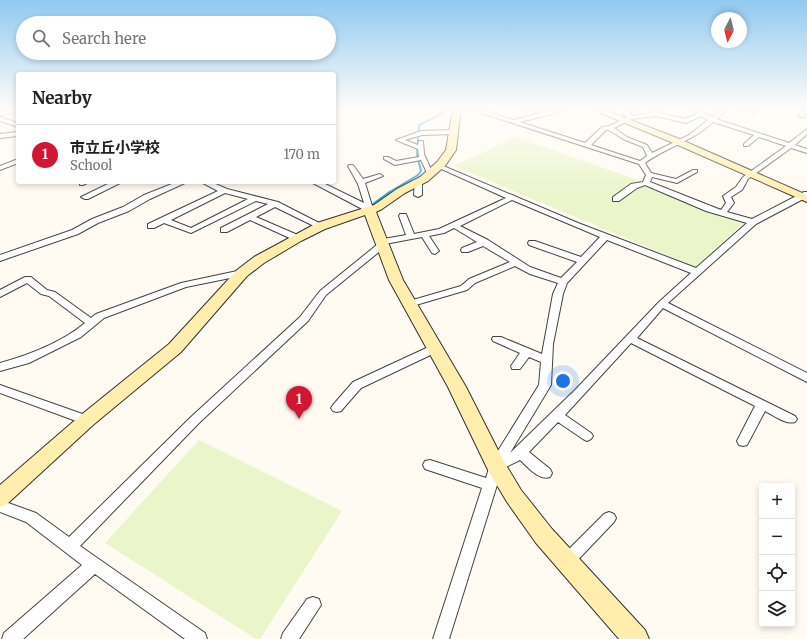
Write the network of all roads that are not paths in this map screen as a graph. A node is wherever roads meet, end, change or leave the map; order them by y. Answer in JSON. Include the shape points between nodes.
{"nodes":[{"id":1,"x":403,"y":139,"type":"edge"},
{"id":2,"x":419,"y":139,"type":"edge"},
{"id":3,"x":452,"y":139,"type":"edge"},
{"id":4,"x":568,"y":139,"type":"edge"},
{"id":5,"x":593,"y":139,"type":"edge"},
{"id":6,"x":627,"y":139,"type":"edge"},
{"id":7,"x":672,"y":139,"type":"edge"},
{"id":8,"x":685,"y":139,"type":"edge"},
{"id":9,"x":752,"y":139,"type":"edge"},
{"id":10,"x":771,"y":139,"type":"edge"},
{"id":11,"x":798,"y":139,"type":"edge"},
{"id":12,"x":679,"y":142,"type":"junction"},
{"id":13,"x":792,"y":144,"type":"junction"},
{"id":14,"x":587,"y":145,"type":"junction"},
{"id":15,"x":746,"y":145,"type":"dead end"},
{"id":16,"x":807,"y":146,"type":"edge"},
{"id":17,"x":418,"y":147,"type":"junction"},
{"id":18,"x":807,"y":151,"type":"edge"},
{"id":19,"x":650,"y":155,"type":"junction"},
{"id":20,"x":386,"y":158,"type":"dead end"},
{"id":21,"x":420,"y":159,"type":"junction"},
{"id":22,"x":16,"y":162,"type":"edge"},
{"id":23,"x":641,"y":162,"type":"junction"},
{"id":24,"x":351,"y":166,"type":"dead end"},
{"id":25,"x":439,"y":166,"type":"junction"},
{"id":26,"x":0,"y":168,"type":"edge"},
{"id":27,"x":695,"y":171,"type":"dead end"},
{"id":28,"x":430,"y":174,"type":"junction"},
{"id":29,"x":752,"y":174,"type":"junction"},
{"id":30,"x":650,"y":175,"type":"junction"},
{"id":31,"x":380,"y":176,"type":"dead end"},
{"id":32,"x":361,"y":182,"type":"junction"},
{"id":33,"x":418,"y":182,"type":"junction"},
{"id":34,"x":646,"y":183,"type":"junction"},
{"id":35,"x":102,"y":184,"type":"edge"},
{"id":36,"x":113,"y":184,"type":"edge"},
{"id":37,"x":178,"y":184,"type":"edge"},
{"id":38,"x":208,"y":184,"type":"edge"},
{"id":39,"x":319,"y":184,"type":"edge"},
{"id":40,"x":108,"y":186,"type":"junction"},
{"id":41,"x":224,"y":191,"type":"junction"},
{"id":42,"x":418,"y":195,"type":"dead end"},
{"id":43,"x":85,"y":196,"type":"dead end"},
{"id":44,"x":806,"y":197,"type":"edge"},
{"id":45,"x":511,"y":198,"type":"junction"},
{"id":46,"x":254,"y":199,"type":"junction"},
{"id":47,"x":616,"y":199,"type":"dead end"},
{"id":48,"x":275,"y":204,"type":"junction"},
{"id":49,"x":372,"y":208,"type":"junction"},
{"id":50,"x":723,"y":212,"type":"junction"},
{"id":51,"x":403,"y":216,"type":"dead end"},
{"id":52,"x":250,"y":217,"type":"junction"},
{"id":53,"x":165,"y":220,"type":"junction"},
{"id":54,"x":753,"y":222,"type":"junction"},
{"id":55,"x":151,"y":226,"type":"dead end"},
{"id":56,"x":321,"y":226,"type":"junction"},
{"id":57,"x":455,"y":226,"type":"junction"},
{"id":58,"x":224,"y":230,"type":"dead end"},
{"id":59,"x":425,"y":235,"type":"junction"},
{"id":60,"x":411,"y":237,"type":"junction"},
{"id":61,"x":605,"y":237,"type":"junction"},
{"id":62,"x":297,"y":238,"type":"junction"},
{"id":63,"x":485,"y":242,"type":"junction"},
{"id":64,"x":385,"y":243,"type":"junction"},
{"id":65,"x":532,"y":243,"type":"dead end"},
{"id":66,"x":465,"y":250,"type":"dead end"},
{"id":67,"x":435,"y":251,"type":"dead end"},
{"id":68,"x":0,"y":258,"type":"edge"},
{"id":69,"x":583,"y":261,"type":"junction"},
{"id":70,"x":515,"y":263,"type":"junction"},
{"id":71,"x":698,"y":272,"type":"junction"},
{"id":72,"x":242,"y":273,"type":"junction"},
{"id":73,"x":563,"y":282,"type":"junction"},
{"id":74,"x":0,"y":294,"type":"edge"},
{"id":75,"x":415,"y":302,"type":"junction"},
{"id":76,"x":662,"y":304,"type":"junction"},
{"id":77,"x":91,"y":322,"type":"junction"},
{"id":78,"x":498,"y":339,"type":"dead end"},
{"id":79,"x":631,"y":339,"type":"junction"},
{"id":80,"x":435,"y":348,"type":"junction"},
{"id":81,"x":527,"y":352,"type":"junction"},
{"id":82,"x":547,"y":360,"type":"junction"},
{"id":83,"x":516,"y":366,"type":"dead end"},
{"id":84,"x":0,"y":367,"type":"edge"},
{"id":85,"x":807,"y":378,"type":"edge"},
{"id":86,"x":0,"y":389,"type":"edge"},
{"id":87,"x":762,"y":405,"type":"junction"},
{"id":88,"x":337,"y":408,"type":"dead end"},
{"id":89,"x":556,"y":416,"type":"junction"},
{"id":90,"x":791,"y":419,"type":"dead end"},
{"id":91,"x":87,"y":420,"type":"junction"},
{"id":92,"x":587,"y":436,"type":"dead end"},
{"id":93,"x":743,"y":440,"type":"dead end"},
{"id":94,"x":520,"y":452,"type":"junction"},
{"id":95,"x":430,"y":465,"type":"dead end"},
{"id":96,"x":496,"y":466,"type":"junction"},
{"id":97,"x":545,"y":473,"type":"dead end"},
{"id":98,"x":490,"y":485,"type":"junction"},
{"id":99,"x":0,"y":498,"type":"edge"},
{"id":100,"x":0,"y":506,"type":"edge"},
{"id":101,"x":609,"y":518,"type":"dead end"},
{"id":102,"x":70,"y":546,"type":"junction"},
{"id":103,"x":567,"y":561,"type":"junction"},
{"id":104,"x":94,"y":565,"type":"junction"},
{"id":105,"x":313,"y":605,"type":"dead end"},
{"id":106,"x":193,"y":637,"type":"edge"},
{"id":107,"x":10,"y":639,"type":"edge"},
{"id":108,"x":288,"y":639,"type":"edge"},
{"id":109,"x":441,"y":639,"type":"edge"},
{"id":110,"x":636,"y":639,"type":"edge"}],
"edges":[{"from":1,"to":17,"type":"street","via":[[399,140]]},
{"from":2,"to":17,"type":"street"},
{"from":3,"to":25,"type":"street","via":[[451,150]]},
{"from":4,"to":14,"type":"street"},
{"from":5,"to":14,"type":"street"},
{"from":6,"to":19,"type":"street","via":[[645,146]]},
{"from":7,"to":12,"type":"street"},
{"from":8,"to":12,"type":"street"},
{"from":9,"to":15,"type":"street"},
{"from":10,"to":13,"type":"street"},
{"from":11,"to":13,"type":"street"},
{"from":12,"to":19,"type":"street"},
{"from":12,"to":29,"type":"street"},
{"from":13,"to":16,"type":"street"},
{"from":13,"to":18,"type":"street"},
{"from":13,"to":29,"type":"street"},
{"from":14,"to":23,"type":"street"},
{"from":17,"to":21,"type":"street"},
{"from":19,"to":23,"type":"street"},
{"from":20,"to":21,"type":"street","via":[[395,163]]},
{"from":21,"to":28,"type":"street"},
{"from":22,"to":26,"type":"street"},
{"from":23,"to":30,"type":"street"},
{"from":24,"to":32,"type":"street"},
{"from":25,"to":28,"type":"street"},
{"from":25,"to":45,"type":"street"},
{"from":27,"to":30,"type":"street","via":[[677,181]]},
{"from":28,"to":33,"type":"street"},
{"from":29,"to":44,"type":"street"},
{"from":29,"to":50,"type":"street","via":[[744,178],[738,188],[727,196],[730,203]]},
{"from":30,"to":34,"type":"street"},
{"from":31,"to":32,"type":"street"},
{"from":32,"to":49,"type":"street"},
{"from":33,"to":42,"type":"street"},
{"from":33,"to":49,"type":"street"},
{"from":34,"to":47,"type":"street","via":[[634,186]]},
{"from":34,"to":50,"type":"street"},
{"from":35,"to":40,"type":"street"},
{"from":36,"to":40,"type":"street"},
{"from":37,"to":68,"type":"street","via":[[75,232]]},
{"from":38,"to":41,"type":"street"},
{"from":39,"to":49,"type":"street"},
{"from":40,"to":43,"type":"street"},
{"from":41,"to":46,"type":"street"},
{"from":41,"to":53,"type":"street"},
{"from":44,"to":54,"type":"street","via":[[785,204]]},
{"from":45,"to":57,"type":"street"},
{"from":45,"to":61,"type":"street"},
{"from":46,"to":48,"type":"street"},
{"from":46,"to":53,"type":"street","via":[[191,231]]},
{"from":48,"to":52,"type":"street"},
{"from":48,"to":56,"type":"street"},
{"from":49,"to":56,"type":"street"},
{"from":49,"to":64,"type":"street"},
{"from":50,"to":54,"type":"street"},
{"from":51,"to":60,"type":"street"},
{"from":52,"to":58,"type":"street"},
{"from":52,"to":62,"type":"street"},
{"from":53,"to":55,"type":"street"},
{"from":54,"to":71,"type":"street"},
{"from":56,"to":62,"type":"street"},
{"from":57,"to":59,"type":"street"},
{"from":57,"to":63,"type":"street"},
{"from":59,"to":60,"type":"street"},
{"from":59,"to":67,"type":"street"},
{"from":60,"to":64,"type":"street"},
{"from":61,"to":69,"type":"street"},
{"from":61,"to":71,"type":"street"},
{"from":62,"to":72,"type":"street"},
{"from":63,"to":66,"type":"street"},
{"from":63,"to":70,"type":"street"},
{"from":64,"to":75,"type":"street","via":[[396,280]]},
{"from":64,"to":102,"type":"street","via":[[323,293],[304,319],[195,420]]},
{"from":65,"to":69,"type":"street"},
{"from":69,"to":73,"type":"street"},
{"from":70,"to":73,"type":"street"},
{"from":70,"to":75,"type":"street","via":[[472,281],[464,288]]},
{"from":71,"to":76,"type":"street"},
{"from":72,"to":77,"type":"street","via":[[184,285],[100,316]]},
{"from":72,"to":91,"type":"street","via":[[175,348]]},
{"from":73,"to":82,"type":"street","via":[[558,294]]},
{"from":74,"to":77,"type":"street","via":[[28,279]]},
{"from":75,"to":80,"type":"street"},
{"from":76,"to":79,"type":"street"},
{"from":76,"to":85,"type":"street"},
{"from":77,"to":84,"type":"street","via":[[76,335],[25,360]]},
{"from":78,"to":81,"type":"street"},
{"from":79,"to":87,"type":"street"},
{"from":79,"to":89,"type":"street"},
{"from":80,"to":88,"type":"street","via":[[357,385]]},
{"from":80,"to":96,"type":"street"},
{"from":81,"to":82,"type":"street"},
{"from":81,"to":83,"type":"street"},
{"from":82,"to":96,"type":"street","via":[[545,385]]},
{"from":86,"to":91,"type":"street"},
{"from":87,"to":90,"type":"street"},
{"from":87,"to":93,"type":"street"},
{"from":89,"to":92,"type":"street"},
{"from":89,"to":94,"type":"street"},
{"from":91,"to":99,"type":"street"},
{"from":94,"to":96,"type":"street"},
{"from":94,"to":97,"type":"street"},
{"from":95,"to":98,"type":"street"},
{"from":96,"to":98,"type":"street"},
{"from":96,"to":103,"type":"street","via":[[514,496],[544,536]]},
{"from":98,"to":109,"type":"street"},
{"from":100,"to":102,"type":"street","via":[[31,517]]},
{"from":101,"to":103,"type":"street"},
{"from":102,"to":104,"type":"street"},
{"from":103,"to":110,"type":"street"},
{"from":104,"to":106,"type":"street"},
{"from":104,"to":107,"type":"street"},
{"from":105,"to":108,"type":"street"}]}
